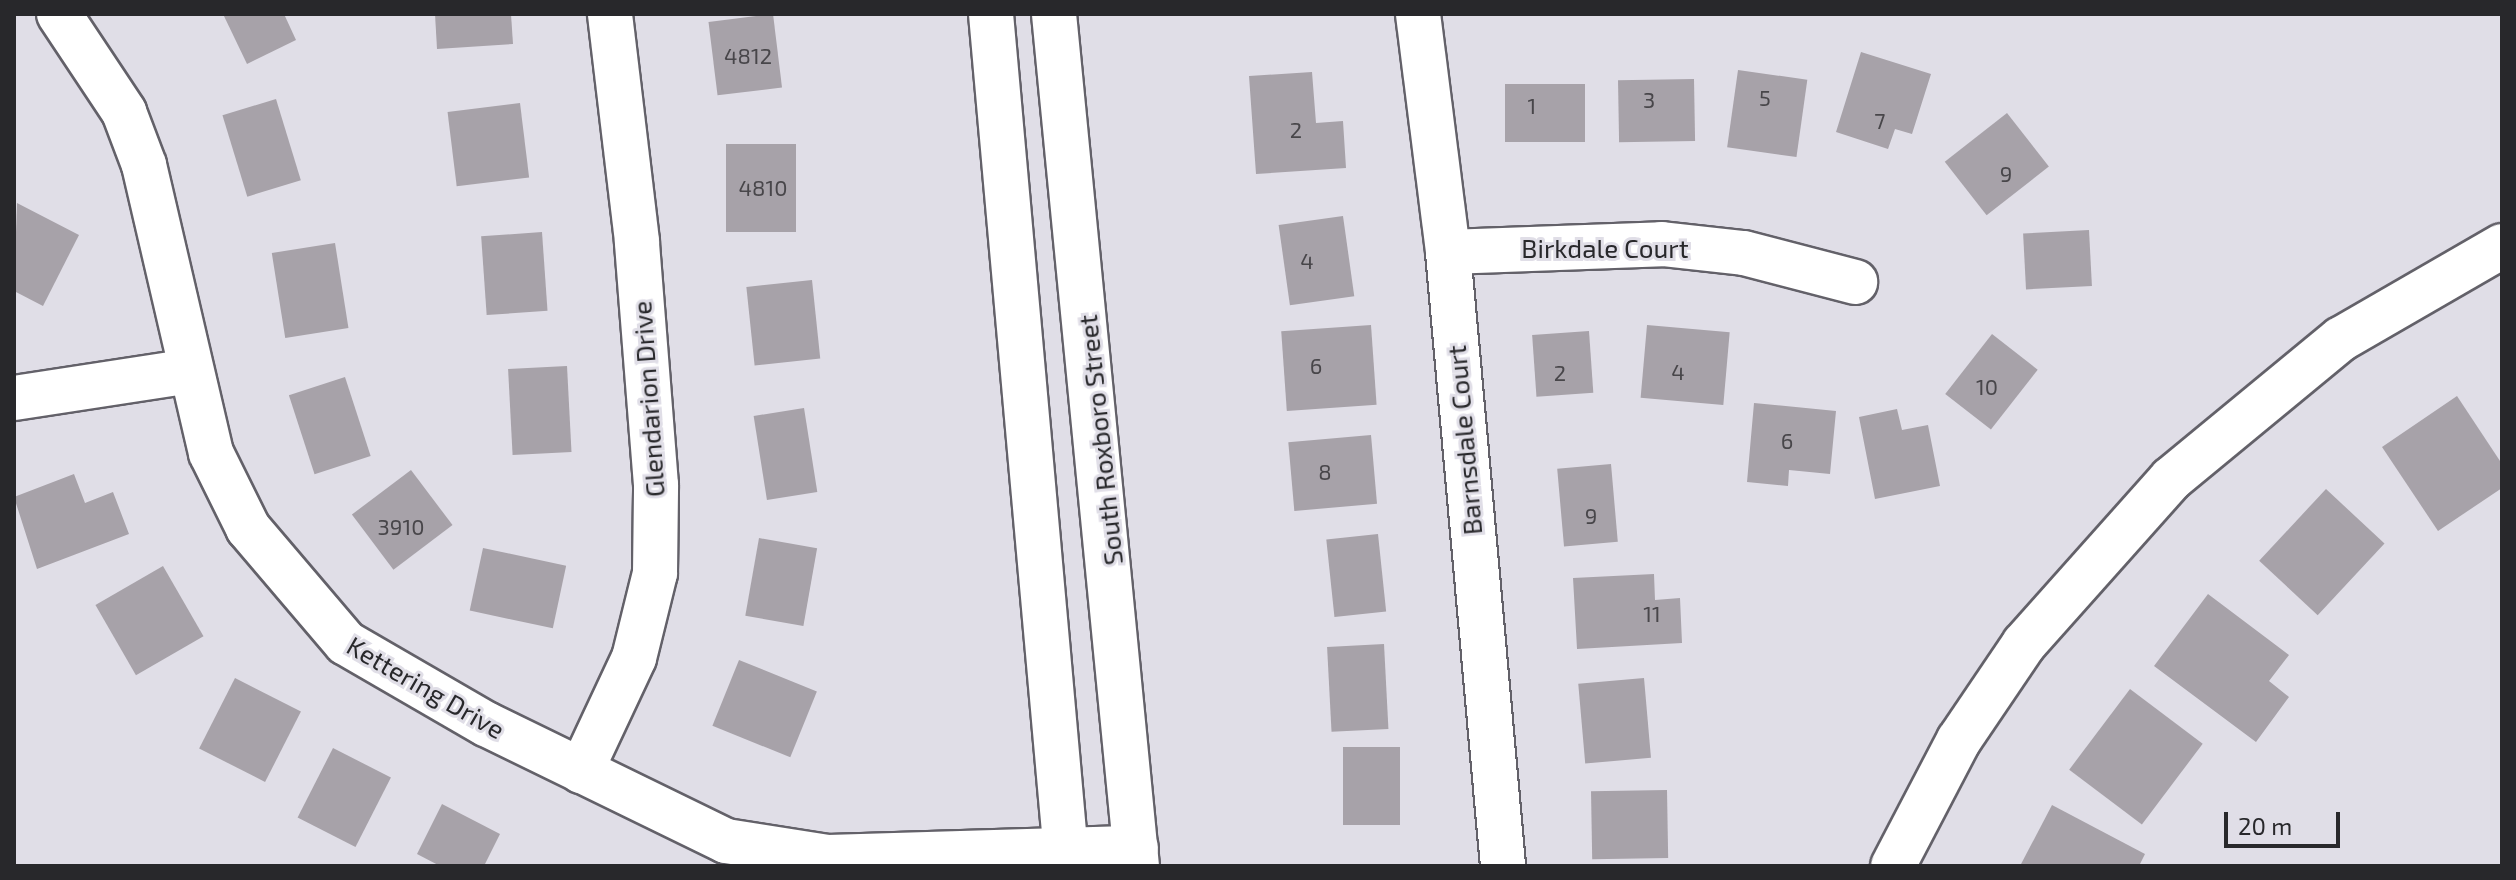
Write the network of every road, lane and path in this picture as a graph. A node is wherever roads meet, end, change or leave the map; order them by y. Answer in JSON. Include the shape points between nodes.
{"nodes":[{"id":1,"x":59,"y":14,"type":"edge"},
{"id":2,"x":610,"y":14,"type":"edge"},
{"id":3,"x":991,"y":14,"type":"edge"},
{"id":4,"x":1054,"y":14,"type":"edge"},
{"id":5,"x":1418,"y":14,"type":"edge"},
{"id":6,"x":2502,"y":246,"type":"edge"},
{"id":7,"x":1448,"y":252,"type":"junction"},
{"id":8,"x":1855,"y":282,"type":"dead end"},
{"id":9,"x":190,"y":371,"type":"junction"},
{"id":10,"x":14,"y":398,"type":"edge"},
{"id":11,"x":581,"y":771,"type":"junction"},
{"id":12,"x":1136,"y":857,"type":"edge"},
{"id":13,"x":1066,"y":858,"type":"edge"},
{"id":14,"x":1503,"y":866,"type":"edge"},
{"id":15,"x":1893,"y":866,"type":"edge"}],
"edges":[{"from":1,"to":9,"type":"street","name":"Kettering Drive","via":[[124,112],[144,165]]},
{"from":2,"to":11,"type":"street","name":"Glendarion Drive","via":[[637,241],[656,485],[655,573],[634,658]]},
{"from":3,"to":13,"type":"street"},
{"from":4,"to":12,"type":"street","name":"South Roxboro Street"},
{"from":5,"to":7,"type":"street","name":"Barnsdale Court"},
{"from":6,"to":15,"type":"street","via":[[2341,339],[2171,479],[2024,644],[1959,740]]},
{"from":7,"to":8,"type":"street","name":"Birkdale Court","via":[[1662,244],[1744,253]]},
{"from":7,"to":14,"type":"street","name":"Barnsdale Court"},
{"from":9,"to":10,"type":"street"},
{"from":9,"to":11,"type":"street","name":"Kettering Drive","via":[[211,453],[248,528],[346,643]]},
{"from":11,"to":13,"type":"street","name":"Kettering Drive","via":[[675,820],[741,843],[828,857]]},
{"from":12,"to":13,"type":"street","name":"Kettering Drive"}]}
